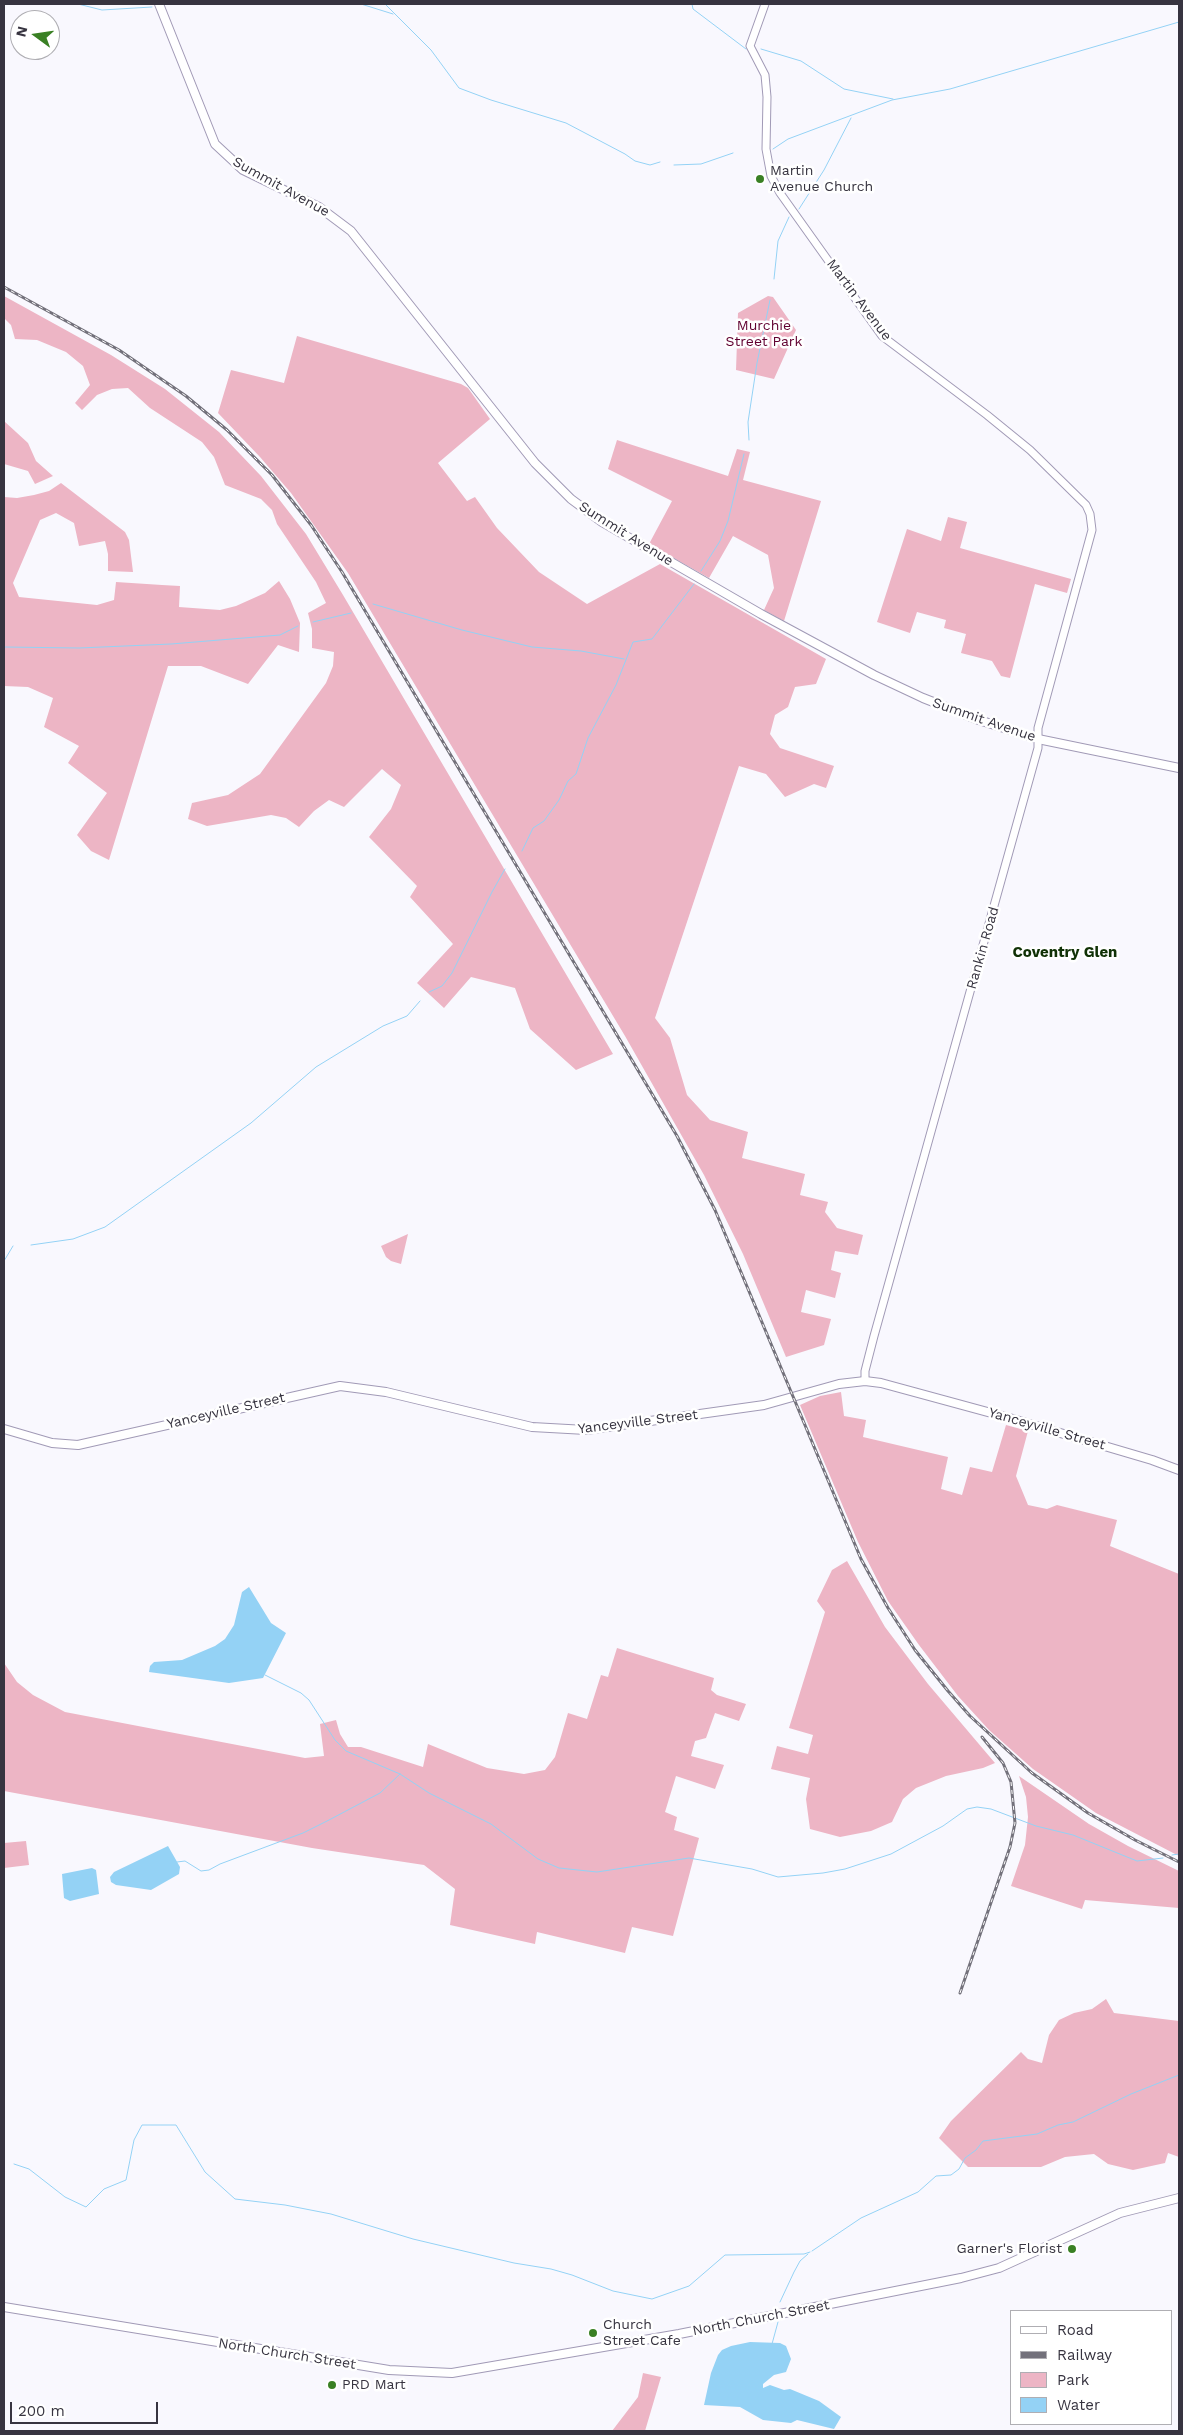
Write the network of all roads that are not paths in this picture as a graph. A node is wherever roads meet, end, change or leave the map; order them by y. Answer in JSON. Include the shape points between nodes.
{"nodes":[{"id":1,"x":159,"y":4,"type":"edge"},
{"id":2,"x":765,"y":4,"type":"edge"},
{"id":3,"x":1090,"y":514,"type":"joint"},
{"id":4,"x":1038,"y":739,"type":"junction"},
{"id":5,"x":1179,"y":768,"type":"edge"},
{"id":6,"x":865,"y":1381,"type":"junction"},
{"id":7,"x":4,"y":1429,"type":"edge"},
{"id":8,"x":1179,"y":1470,"type":"edge"},
{"id":9,"x":1179,"y":2198,"type":"edge"},
{"id":10,"x":4,"y":2307,"type":"edge"}],
"edges":[{"from":1,"to":4,"type":"main road","name":"Summit Avenue","via":[[215,144],[242,170],[319,207],[351,231],[535,463],[566,495],[602,522],[874,675],[979,720]]},
{"from":2,"to":3,"type":"street","name":"Martin Avenue","via":[[750,46],[765,75],[766,148],[774,183],[874,325],[899,351],[1030,450],[1077,495]]},
{"from":3,"to":4,"type":"street","name":"Rankin Road","via":[[1092,530],[1040,719]]},
{"from":4,"to":5,"type":"main road","name":"Summit Avenue"},
{"from":4,"to":6,"type":"street","name":"Rankin Road","via":[[997,898],[874,1336]]},
{"from":6,"to":7,"type":"main road","name":"Yanceyville Street","via":[[839,1384],[764,1405],[586,1430],[532,1426],[386,1392],[340,1386],[78,1444],[52,1443]]},
{"from":6,"to":8,"type":"main road","name":"Yanceyville Street","via":[[1006,1417]]},
{"from":9,"to":10,"type":"main road","name":"North Church Street","via":[[1120,2213],[999,2268],[961,2278],[679,2334],[452,2372],[389,2370]]}]}
